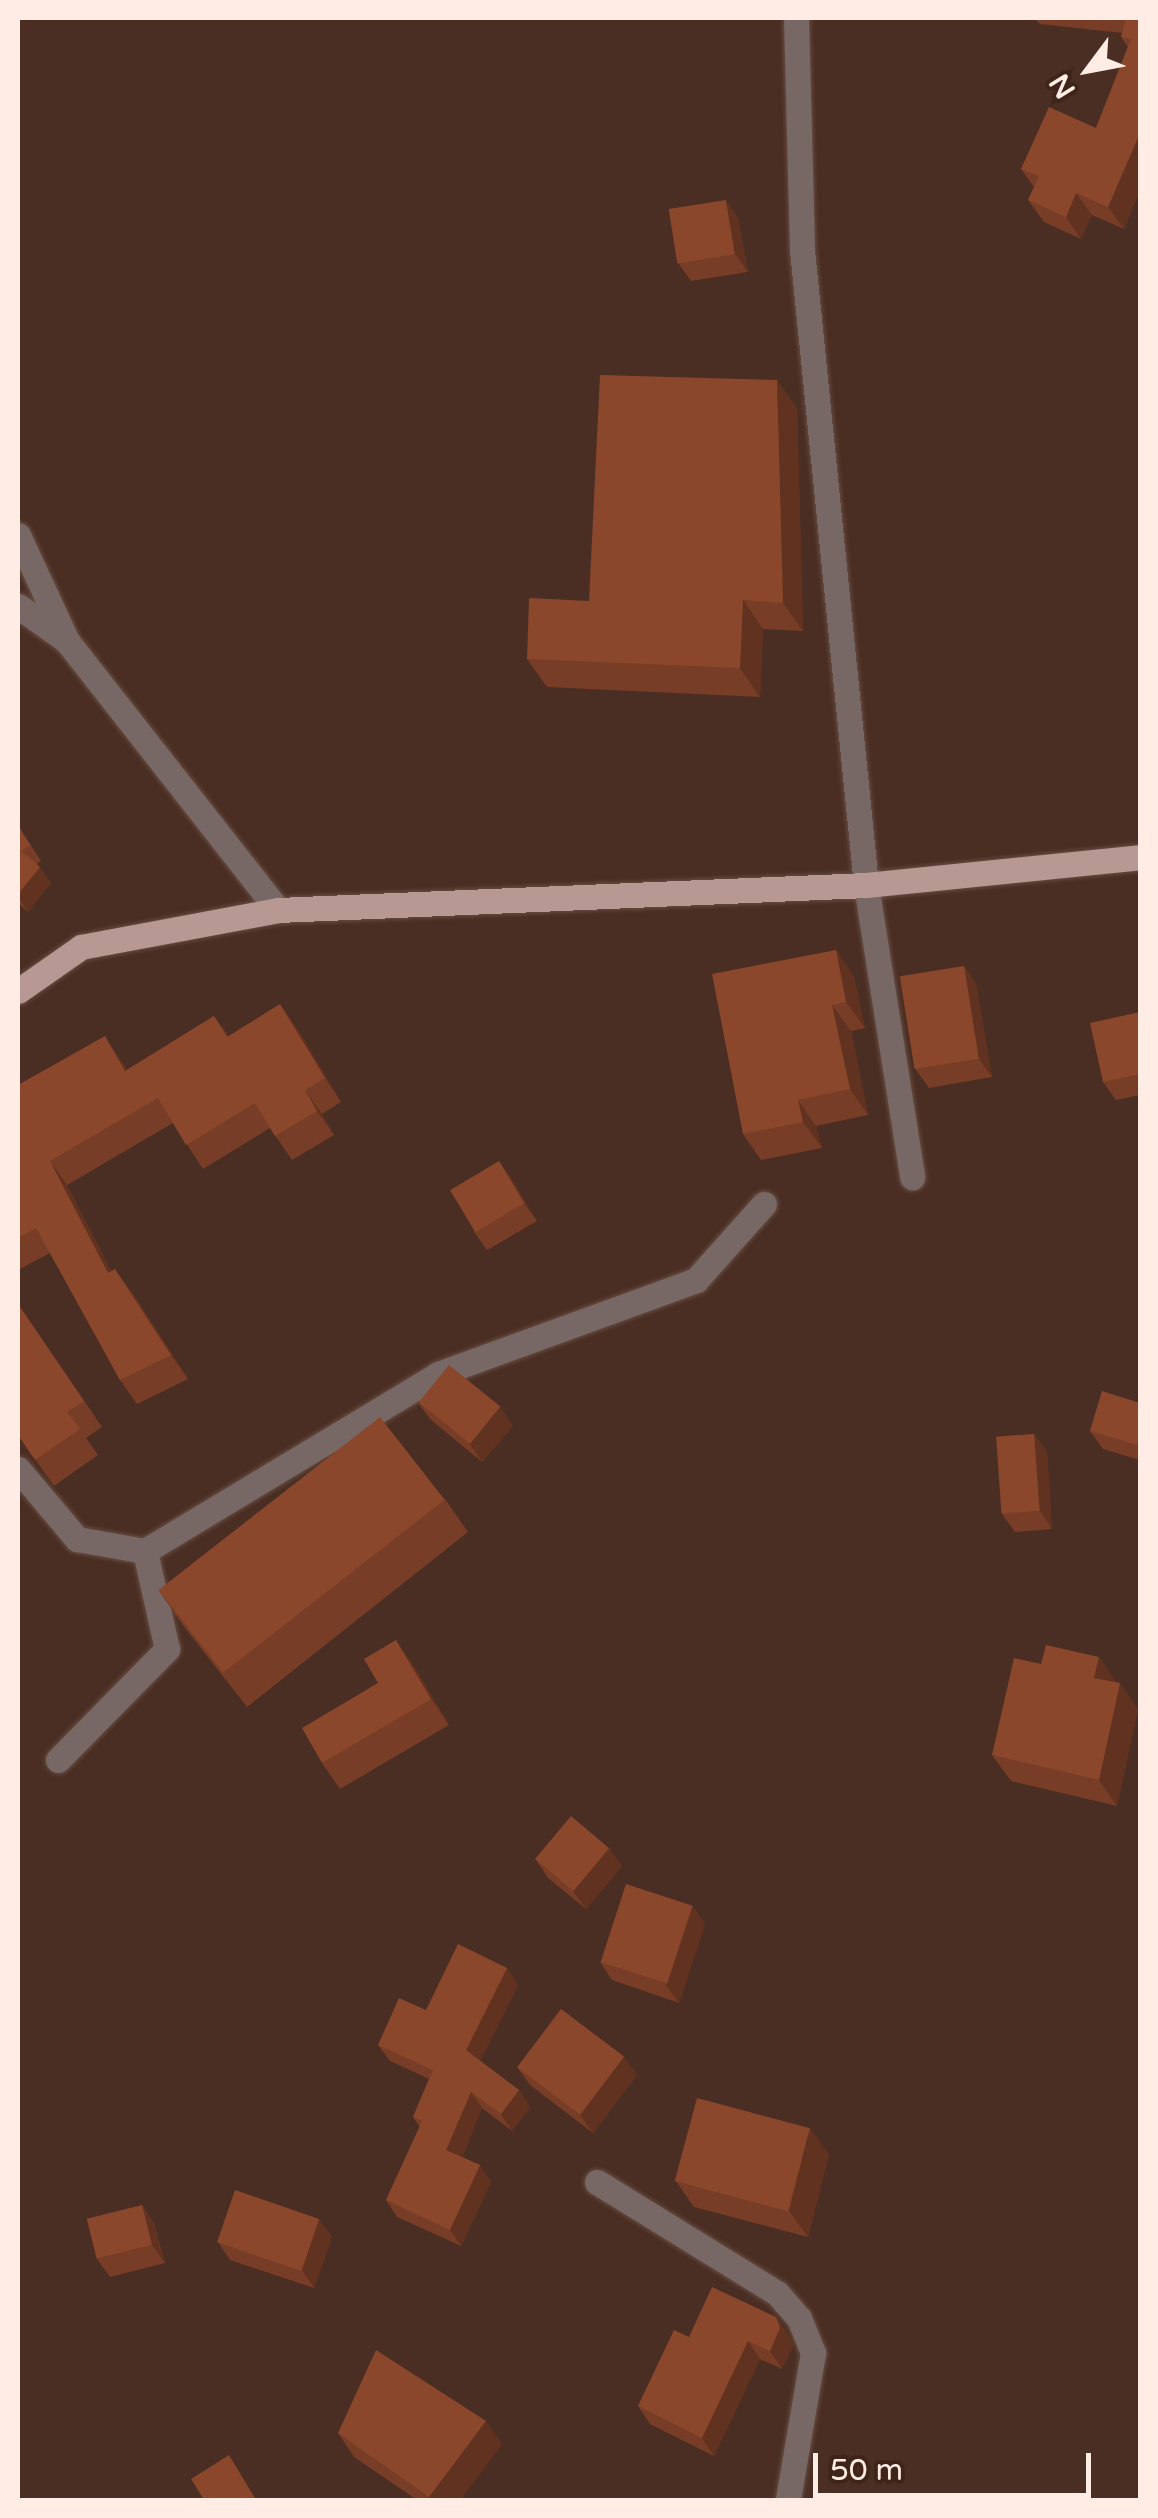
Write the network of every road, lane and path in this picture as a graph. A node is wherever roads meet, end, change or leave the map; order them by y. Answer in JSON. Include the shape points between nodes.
{"nodes":[{"id":1,"x":796,"y":18,"type":"edge"},
{"id":2,"x":18,"y":535,"type":"edge"},
{"id":3,"x":18,"y":606,"type":"edge"},
{"id":4,"x":67,"y":641,"type":"junction"},
{"id":5,"x":1140,"y":857,"type":"edge"},
{"id":6,"x":866,"y":885,"type":"junction"},
{"id":7,"x":278,"y":910,"type":"junction"},
{"id":8,"x":18,"y":991,"type":"edge"},
{"id":9,"x":912,"y":1177,"type":"dead end"},
{"id":10,"x":764,"y":1204,"type":"dead end"},
{"id":11,"x":18,"y":1469,"type":"edge"},
{"id":12,"x":145,"y":1551,"type":"junction"},
{"id":13,"x":58,"y":1760,"type":"dead end"},
{"id":14,"x":597,"y":2182,"type":"dead end"},
{"id":15,"x":788,"y":2500,"type":"edge"}],
"edges":[{"from":1,"to":6,"type":"street","via":[[802,250]]},
{"from":2,"to":4,"type":"street"},
{"from":3,"to":4,"type":"street"},
{"from":4,"to":7,"type":"street"},
{"from":5,"to":6,"type":"main road"},
{"from":6,"to":7,"type":"main road"},
{"from":6,"to":9,"type":"street"},
{"from":7,"to":8,"type":"main road","via":[[81,947]]},
{"from":10,"to":12,"type":"street","via":[[696,1280],[438,1374]]},
{"from":11,"to":12,"type":"street","via":[[77,1539]]},
{"from":12,"to":13,"type":"street","via":[[167,1649]]},
{"from":14,"to":15,"type":"street","via":[[777,2292],[798,2318],[812,2353]]}]}
